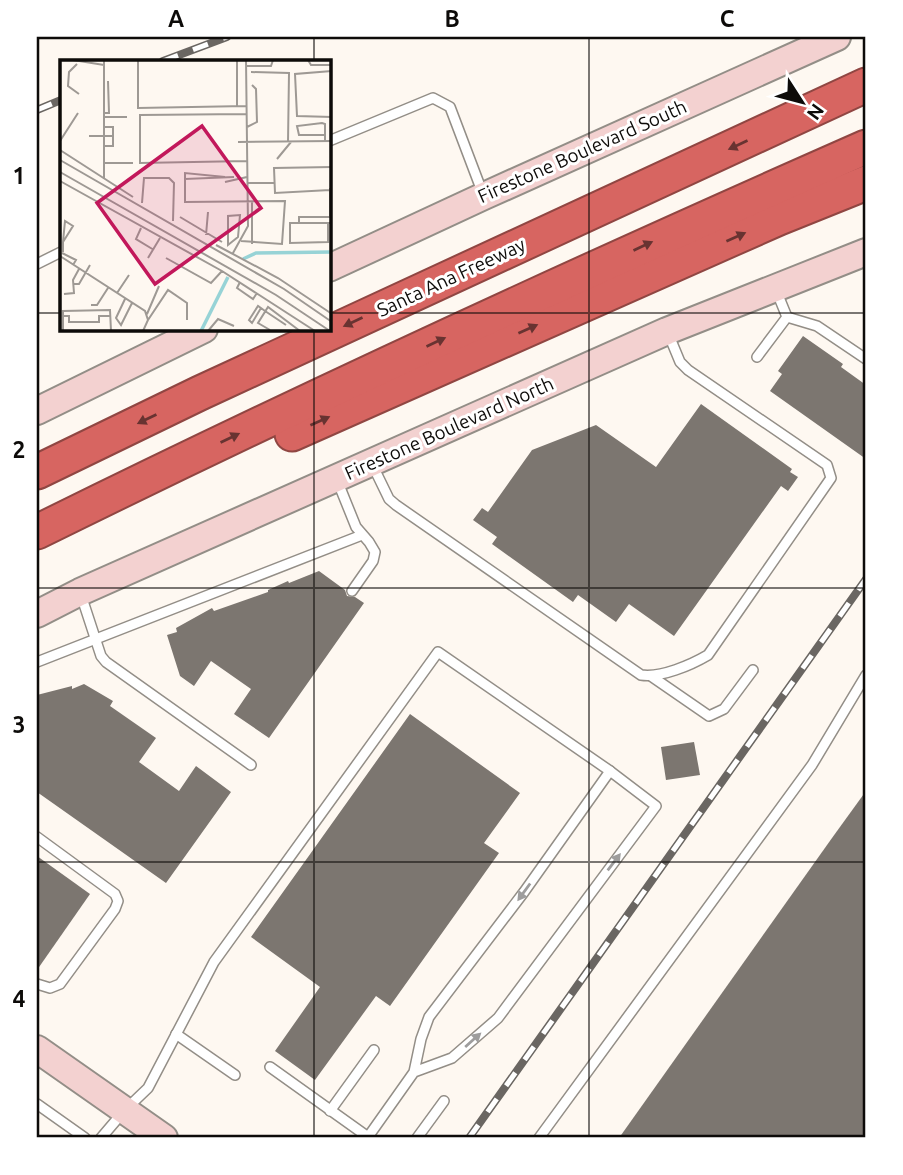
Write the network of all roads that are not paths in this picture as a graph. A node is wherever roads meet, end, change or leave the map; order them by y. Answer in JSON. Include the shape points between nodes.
{"nodes":[{"id":1,"x":837,"y":37,"type":"edge"},
{"id":2,"x":866,"y":85,"type":"edge"},
{"id":3,"x":331,"y":140,"type":"edge"},
{"id":4,"x":866,"y":147,"type":"edge"},
{"id":5,"x":866,"y":183,"type":"edge"},
{"id":6,"x":484,"y":196,"type":"junction"},
{"id":7,"x":60,"y":252,"type":"edge"},
{"id":8,"x":866,"y":252,"type":"edge"},
{"id":9,"x":37,"y":264,"type":"edge"},
{"id":10,"x":331,"y":267,"type":"edge"},
{"id":11,"x":775,"y":288,"type":"junction"},
{"id":12,"x":787,"y":317,"type":"junction"},
{"id":13,"x":200,"y":331,"type":"edge"},
{"id":14,"x":667,"y":331,"type":"junction"},
{"id":15,"x":757,"y":357,"type":"dead end"},
{"id":16,"x":866,"y":359,"type":"edge"},
{"id":17,"x":37,"y":411,"type":"edge"},
{"id":18,"x":371,"y":463,"type":"junction"},
{"id":19,"x":37,"y":472,"type":"edge"},
{"id":20,"x":336,"y":478,"type":"junction"},
{"id":21,"x":37,"y":533,"type":"edge"},
{"id":22,"x":362,"y":535,"type":"junction"},
{"id":23,"x":37,"y":555,"type":"edge"},
{"id":24,"x":352,"y":591,"type":"dead end"},
{"id":25,"x":80,"y":592,"type":"junction"},
{"id":26,"x":37,"y":614,"type":"edge"},
{"id":27,"x":96,"y":639,"type":"junction"},
{"id":28,"x":37,"y":662,"type":"edge"},
{"id":29,"x":753,"y":670,"type":"dead end"},
{"id":30,"x":866,"y":675,"type":"edge"},
{"id":31,"x":651,"y":676,"type":"junction"},
{"id":32,"x":251,"y":765,"type":"dead end"},
{"id":33,"x":610,"y":771,"type":"junction"},
{"id":34,"x":37,"y":837,"type":"edge"},
{"id":35,"x":37,"y":984,"type":"edge"},
{"id":36,"x":176,"y":1034,"type":"junction"},
{"id":37,"x":37,"y":1049,"type":"edge"},
{"id":38,"x":374,"y":1050,"type":"dead end"},
{"id":39,"x":270,"y":1067,"type":"dead end"},
{"id":40,"x":414,"y":1072,"type":"junction"},
{"id":41,"x":235,"y":1075,"type":"dead end"},
{"id":42,"x":444,"y":1101,"type":"dead end"},
{"id":43,"x":37,"y":1104,"type":"edge"},
{"id":44,"x":124,"y":1111,"type":"junction"},
{"id":45,"x":330,"y":1111,"type":"junction"},
{"id":46,"x":85,"y":1138,"type":"edge"},
{"id":47,"x":101,"y":1138,"type":"edge"},
{"id":48,"x":164,"y":1138,"type":"edge"},
{"id":49,"x":368,"y":1138,"type":"edge"},
{"id":50,"x":417,"y":1138,"type":"edge"},
{"id":51,"x":539,"y":1138,"type":"edge"}],
"edges":[{"from":1,"to":6,"type":"street","name":"Firestone Boulevard South"},
{"from":2,"to":19,"type":"highway","name":"Santa Ana Freeway","one_way":true},
{"from":3,"to":6,"type":"lane","via":[[433,98],[450,107]]},
{"from":21,"to":4,"type":"highway","one_way":true,"via":[[264,422]]},
{"from":23,"to":5,"type":"highway","one_way":true,"via":[[274,442]]},
{"from":6,"to":10,"type":"street","name":"Firestone Boulevard South"},
{"from":7,"to":9,"type":"lane"},
{"from":8,"to":11,"type":"street","name":"Firestone Boulevard North"},
{"from":11,"to":12,"type":"lane"},
{"from":11,"to":14,"type":"street","name":"Firestone Boulevard North"},
{"from":12,"to":15,"type":"lane"},
{"from":12,"to":16,"type":"lane","via":[[817,326]]},
{"from":13,"to":17,"type":"street"},
{"from":14,"to":18,"type":"street","name":"Firestone Boulevard North"},
{"from":14,"to":31,"type":"lane","via":[[688,370],[827,465],[831,478],[708,655]]},
{"from":18,"to":20,"type":"street","name":"Firestone Boulevard North"},
{"from":18,"to":31,"type":"lane","via":[[396,505],[641,675]]},
{"from":20,"to":22,"type":"lane"},
{"from":20,"to":25,"type":"street","name":"Firestone Boulevard North"},
{"from":22,"to":24,"type":"lane","via":[[374,552],[373,561]]},
{"from":22,"to":27,"type":"lane"},
{"from":25,"to":26,"type":"street","name":"Firestone Boulevard North"},
{"from":25,"to":27,"type":"lane"},
{"from":27,"to":28,"type":"lane"},
{"from":27,"to":32,"type":"lane","via":[[106,662]]},
{"from":29,"to":31,"type":"lane","via":[[724,709],[709,716]]},
{"from":30,"to":51,"type":"lane","via":[[812,765]]},
{"from":33,"to":36,"type":"lane","via":[[438,652],[214,962]]},
{"from":33,"to":40,"type":"lane","one_way":true,"via":[[429,1017]]},
{"from":40,"to":33,"type":"lane","one_way":true,"via":[[452,1058],[498,1017],[656,806]]},
{"from":34,"to":35,"type":"lane","via":[[116,894],[118,901],[60,984],[50,988]]},
{"from":36,"to":41,"type":"lane"},
{"from":36,"to":44,"type":"lane","via":[[148,1088]]},
{"from":37,"to":44,"type":"street"},
{"from":38,"to":45,"type":"lane"},
{"from":39,"to":45,"type":"lane"},
{"from":40,"to":49,"type":"lane"},
{"from":42,"to":50,"type":"lane"},
{"from":43,"to":46,"type":"lane"},
{"from":44,"to":47,"type":"lane"},
{"from":44,"to":48,"type":"street"},
{"from":45,"to":49,"type":"lane"}]}
